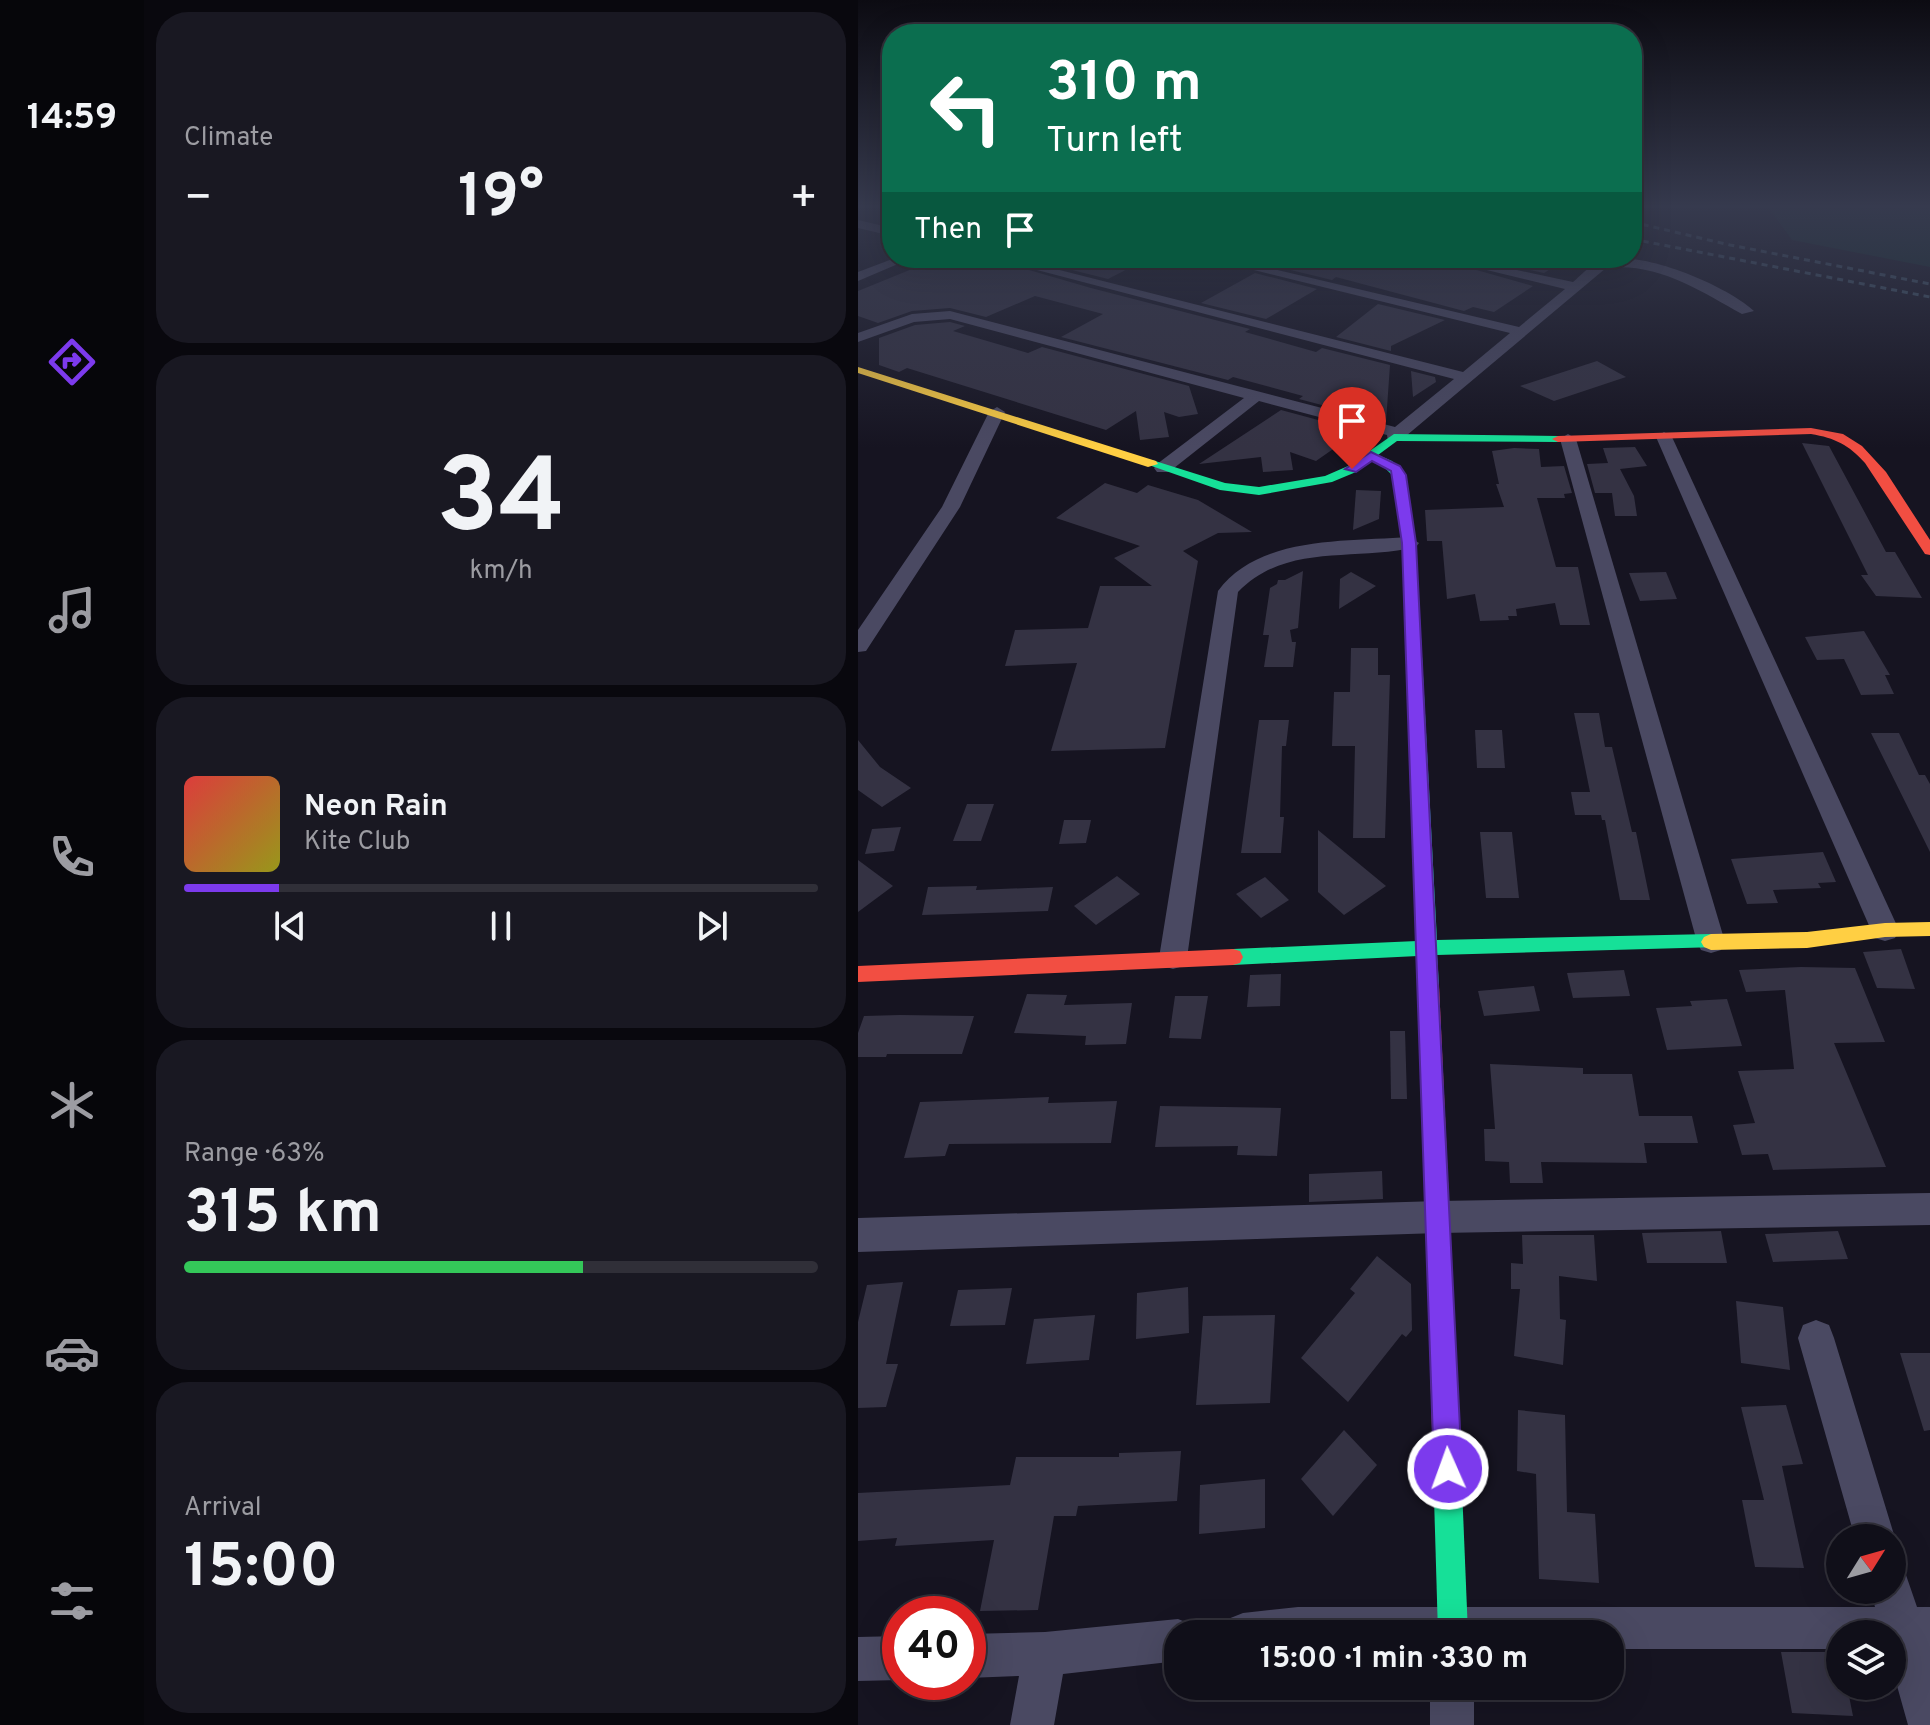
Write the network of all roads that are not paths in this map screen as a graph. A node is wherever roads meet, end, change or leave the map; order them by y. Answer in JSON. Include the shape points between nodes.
{"nodes":[{"id":1,"x":1575,"y":287,"type":"edge"},
{"id":2,"x":1113,"y":288,"type":"edge"},
{"id":3,"x":1335,"y":288,"type":"edge"},
{"id":4,"x":1701,"y":288,"type":"edge"},
{"id":5,"x":1747,"y":311,"type":"dead end"},
{"id":6,"x":1523,"y":332,"type":"junction"},
{"id":7,"x":858,"y":338,"type":"edge"},
{"id":8,"x":858,"y":370,"type":"edge"},
{"id":9,"x":1463,"y":377,"type":"junction"},
{"id":10,"x":1255,"y":397,"type":"junction"},
{"id":11,"x":997,"y":412,"type":"junction"},
{"id":12,"x":1396,"y":435,"type":"junction"},
{"id":13,"x":1664,"y":437,"type":"junction"},
{"id":14,"x":1568,"y":439,"type":"junction"},
{"id":15,"x":1371,"y":456,"type":"junction"},
{"id":16,"x":1163,"y":468,"type":"junction"},
{"id":17,"x":1409,"y":543,"type":"junction"},
{"id":18,"x":1930,"y":551,"type":"edge"},
{"id":19,"x":858,"y":646,"type":"edge"},
{"id":20,"x":1930,"y":929,"type":"edge"},
{"id":21,"x":1885,"y":930,"type":"junction"},
{"id":22,"x":1711,"y":942,"type":"junction"},
{"id":23,"x":1428,"y":948,"type":"junction"},
{"id":24,"x":1173,"y":958,"type":"junction"},
{"id":25,"x":858,"y":974,"type":"edge"},
{"id":26,"x":1930,"y":1209,"type":"edge"},
{"id":27,"x":1439,"y":1217,"type":"junction"},
{"id":28,"x":858,"y":1235,"type":"edge"},
{"id":29,"x":1816,"y":1338,"type":"dead end"},
{"id":30,"x":1871,"y":1524,"type":"edge"},
{"id":31,"x":1908,"y":1616,"type":"edge"},
{"id":32,"x":1453,"y":1620,"type":"edge"},
{"id":33,"x":1624,"y":1625,"type":"edge"},
{"id":34,"x":1164,"y":1641,"type":"edge"},
{"id":35,"x":1045,"y":1654,"type":"junction"},
{"id":36,"x":986,"y":1656,"type":"edge"},
{"id":37,"x":882,"y":1658,"type":"edge"},
{"id":38,"x":858,"y":1659,"type":"edge"},
{"id":39,"x":1452,"y":1700,"type":"edge"},
{"id":40,"x":1930,"y":1724,"type":"edge"},
{"id":41,"x":1032,"y":1725,"type":"edge"},
{"id":42,"x":1452,"y":1725,"type":"edge"}],
"edges":[{"from":1,"to":6,"type":"street"},
{"from":2,"to":9,"type":"street"},
{"from":3,"to":6,"type":"street"},
{"from":4,"to":5,"type":"street"},
{"from":6,"to":9,"type":"street"},
{"from":7,"to":10,"type":"street","via":[[912,318],[950,315]]},
{"from":8,"to":11,"type":"street"},
{"from":9,"to":12,"type":"street"},
{"from":10,"to":12,"type":"street"},
{"from":10,"to":16,"type":"street"},
{"from":11,"to":16,"type":"street"},
{"from":11,"to":19,"type":"street","via":[[961,491]]},
{"from":12,"to":14,"type":"street"},
{"from":12,"to":15,"type":"street"},
{"from":13,"to":14,"type":"street"},
{"from":13,"to":18,"type":"street","via":[[1811,431],[1843,438],[1863,455]]},
{"from":13,"to":21,"type":"street"},
{"from":14,"to":22,"type":"street"},
{"from":15,"to":16,"type":"street","via":[[1328,479],[1259,491],[1224,487]]},
{"from":15,"to":17,"type":"street","via":[[1399,475]]},
{"from":17,"to":23,"type":"street"},
{"from":17,"to":24,"type":"street","via":[[1282,557],[1239,576],[1228,591]]},
{"from":20,"to":21,"type":"street"},
{"from":21,"to":22,"type":"street","via":[[1807,940]]},
{"from":22,"to":23,"type":"street"},
{"from":23,"to":24,"type":"street"},
{"from":23,"to":27,"type":"street"},
{"from":24,"to":25,"type":"street"},
{"from":26,"to":27,"type":"street"},
{"from":27,"to":28,"type":"street"},
{"from":27,"to":32,"type":"street"},
{"from":29,"to":30,"type":"street"},
{"from":31,"to":33,"type":"street"},
{"from":31,"to":40,"type":"street"},
{"from":34,"to":35,"type":"street"},
{"from":35,"to":36,"type":"street"},
{"from":35,"to":41,"type":"street"},
{"from":37,"to":38,"type":"street"},
{"from":39,"to":42,"type":"street"}]}
